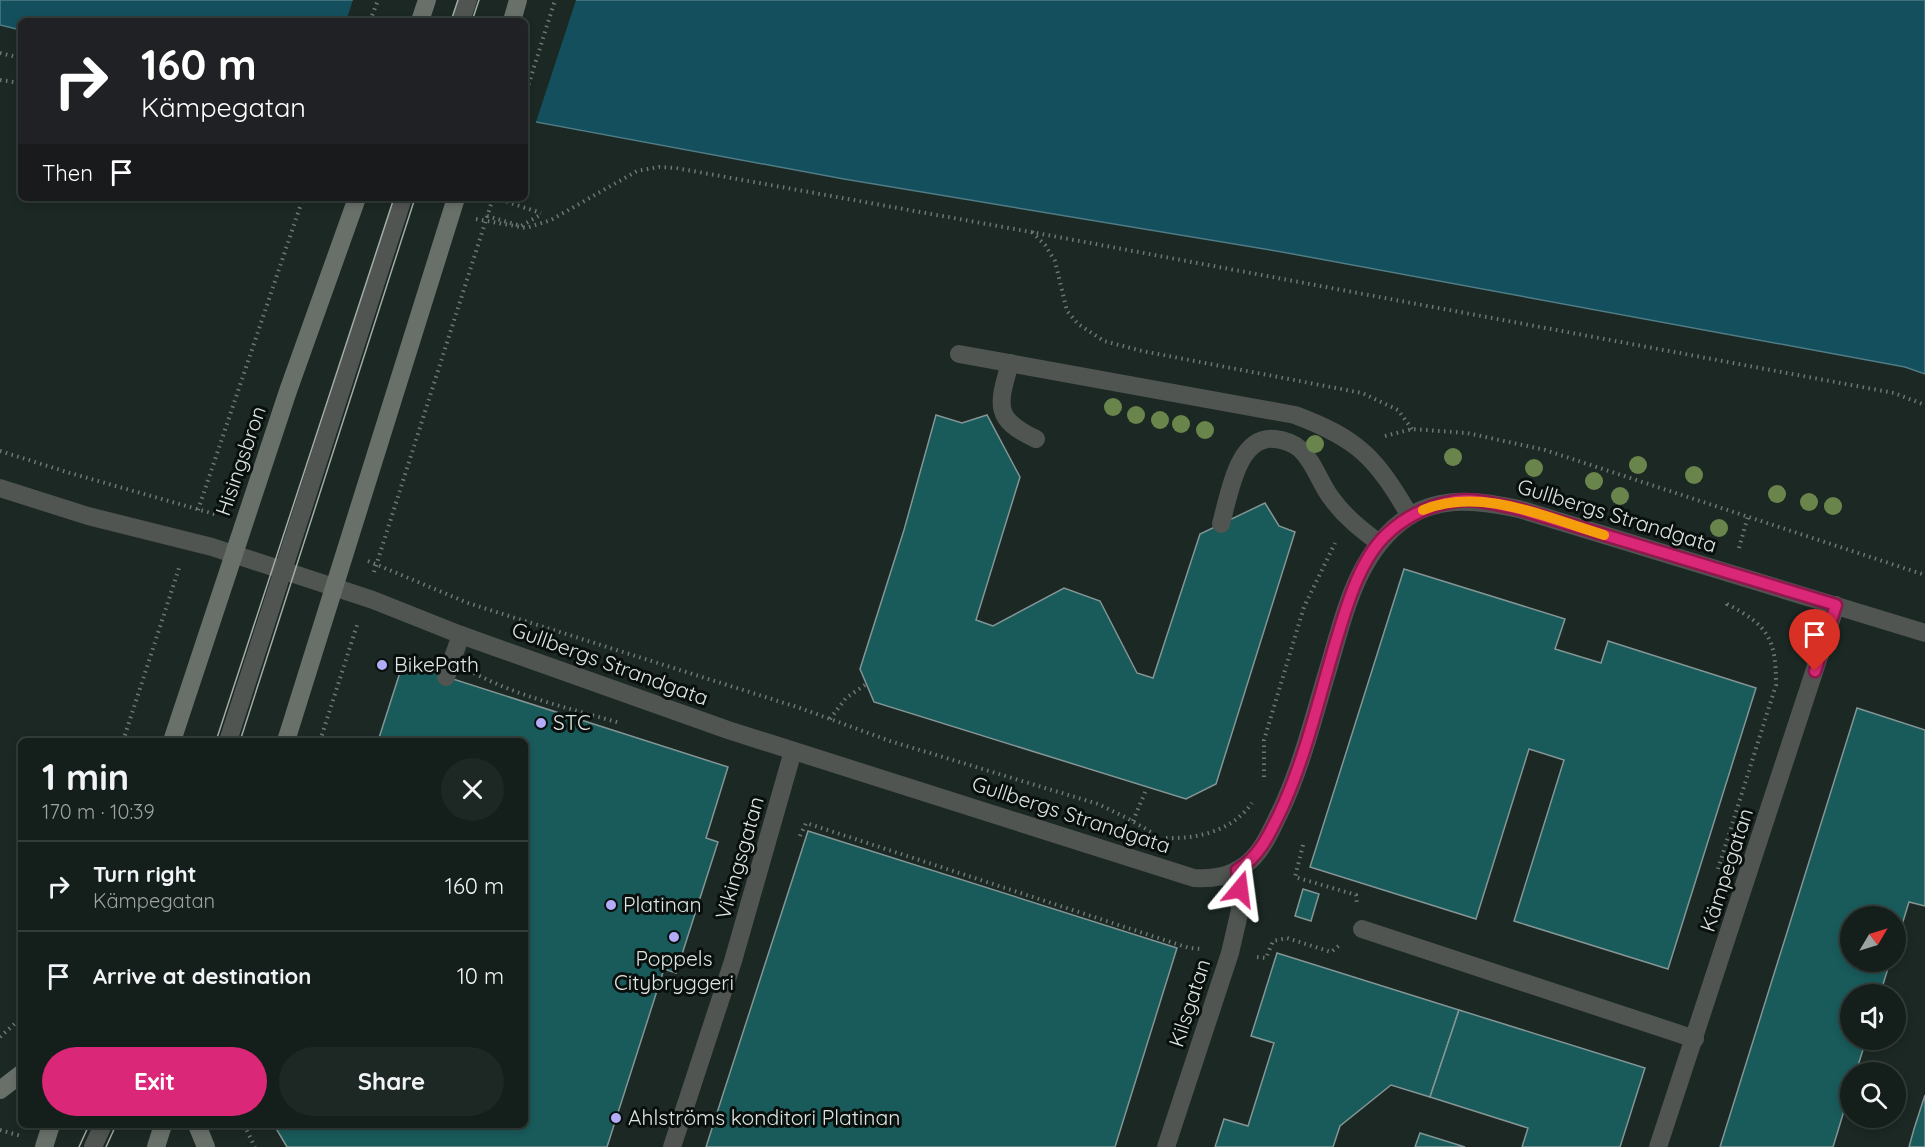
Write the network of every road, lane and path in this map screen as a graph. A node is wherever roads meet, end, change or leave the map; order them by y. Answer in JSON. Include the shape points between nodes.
{"nodes":[{"id":1,"x":378,"y":0,"type":"edge"},
{"id":2,"x":427,"y":0,"type":"edge"},
{"id":3,"x":468,"y":0,"type":"edge"},
{"id":4,"x":518,"y":0,"type":"edge"},
{"id":5,"x":555,"y":0,"type":"edge"},
{"id":6,"x":371,"y":18,"type":"edge"},
{"id":7,"x":421,"y":18,"type":"edge"},
{"id":8,"x":462,"y":18,"type":"edge"},
{"id":9,"x":513,"y":18,"type":"edge"},
{"id":10,"x":0,"y":53,"type":"edge"},
{"id":11,"x":18,"y":57,"type":"edge"},
{"id":12,"x":0,"y":80,"type":"edge"},
{"id":13,"x":18,"y":83,"type":"edge"},
{"id":14,"x":528,"y":86,"type":"edge"},
{"id":15,"x":302,"y":201,"type":"edge"},
{"id":16,"x":356,"y":201,"type":"edge"},
{"id":17,"x":403,"y":201,"type":"edge"},
{"id":18,"x":455,"y":201,"type":"edge"},
{"id":19,"x":493,"y":201,"type":"edge"},
{"id":20,"x":503,"y":201,"type":"edge"},
{"id":21,"x":487,"y":216,"type":"junction"},
{"id":22,"x":468,"y":217,"type":"dead end"},
{"id":23,"x":1031,"y":232,"type":"junction"},
{"id":24,"x":959,"y":354,"type":"dead end"},
{"id":25,"x":1010,"y":363,"type":"junction"},
{"id":26,"x":1925,"y":405,"type":"edge"},
{"id":27,"x":1412,"y":429,"type":"junction"},
{"id":28,"x":1036,"y":439,"type":"dead end"},
{"id":29,"x":0,"y":451,"type":"edge"},
{"id":30,"x":1366,"y":453,"type":"junction"},
{"id":31,"x":0,"y":488,"type":"edge"},
{"id":32,"x":197,"y":513,"type":"dead end"},
{"id":33,"x":219,"y":515,"type":"dead end"},
{"id":34,"x":1346,"y":516,"type":"junction"},
{"id":35,"x":1410,"y":516,"type":"junction"},
{"id":36,"x":1748,"y":516,"type":"junction"},
{"id":37,"x":1221,"y":524,"type":"dead end"},
{"id":38,"x":1378,"y":543,"type":"junction"},
{"id":39,"x":182,"y":557,"type":"dead end"},
{"id":40,"x":364,"y":560,"type":"dead end"},
{"id":41,"x":179,"y":565,"type":"dead end"},
{"id":42,"x":190,"y":568,"type":"dead end"},
{"id":43,"x":1731,"y":574,"type":"junction"},
{"id":44,"x":1925,"y":575,"type":"edge"},
{"id":45,"x":372,"y":577,"type":"dead end"},
{"id":46,"x":1836,"y":605,"type":"junction"},
{"id":47,"x":361,"y":611,"type":"dead end"},
{"id":48,"x":358,"y":621,"type":"dead end"},
{"id":49,"x":369,"y":624,"type":"dead end"},
{"id":50,"x":1925,"y":633,"type":"edge"},
{"id":51,"x":461,"y":635,"type":"junction"},
{"id":52,"x":449,"y":669,"type":"joint"},
{"id":53,"x":865,"y":685,"type":"dead end"},
{"id":54,"x":830,"y":719,"type":"junction"},
{"id":55,"x":628,"y":726,"type":"dead end"},
{"id":56,"x":124,"y":738,"type":"edge"},
{"id":57,"x":173,"y":738,"type":"edge"},
{"id":58,"x":229,"y":738,"type":"edge"},
{"id":59,"x":287,"y":738,"type":"edge"},
{"id":60,"x":321,"y":738,"type":"edge"},
{"id":61,"x":793,"y":751,"type":"junction"},
{"id":62,"x":1261,"y":785,"type":"dead end"},
{"id":63,"x":1146,"y":790,"type":"dead end"},
{"id":64,"x":1257,"y":795,"type":"dead end"},
{"id":65,"x":1133,"y":821,"type":"junction"},
{"id":66,"x":798,"y":841,"type":"dead end"},
{"id":67,"x":1303,"y":846,"type":"dead end"},
{"id":68,"x":1237,"y":870,"type":"junction"},
{"id":69,"x":1716,"y":874,"type":"dead end"},
{"id":70,"x":1362,"y":929,"type":"junction"},
{"id":71,"x":1230,"y":953,"type":"junction"},
{"id":72,"x":18,"y":1021,"type":"edge"},
{"id":73,"x":0,"y":1037,"type":"edge"},
{"id":74,"x":1695,"y":1039,"type":"junction"},
{"id":75,"x":18,"y":1076,"type":"edge"},
{"id":76,"x":0,"y":1090,"type":"edge"},
{"id":77,"x":50,"y":1128,"type":"edge"},
{"id":78,"x":102,"y":1128,"type":"edge"},
{"id":79,"x":162,"y":1128,"type":"edge"},
{"id":80,"x":198,"y":1128,"type":"edge"},
{"id":81,"x":246,"y":1128,"type":"edge"},
{"id":82,"x":44,"y":1147,"type":"edge"},
{"id":83,"x":93,"y":1147,"type":"edge"},
{"id":84,"x":156,"y":1147,"type":"edge"},
{"id":85,"x":206,"y":1147,"type":"edge"},
{"id":86,"x":255,"y":1147,"type":"edge"},
{"id":87,"x":672,"y":1147,"type":"edge"},
{"id":88,"x":1166,"y":1147,"type":"edge"},
{"id":89,"x":1658,"y":1147,"type":"edge"}],
"edges":[{"from":1,"to":6,"type":"path"},
{"from":2,"to":7,"type":"main road"},
{"from":3,"to":8,"type":"street"},
{"from":4,"to":9,"type":"main road"},
{"from":5,"to":14,"type":"path"},
{"from":10,"to":11,"type":"path"},
{"from":12,"to":13,"type":"path"},
{"from":15,"to":32,"type":"path"},
{"from":16,"to":57,"type":"main road","name":"Hisingsbron"},
{"from":17,"to":58,"type":"street"},
{"from":18,"to":59,"type":"main road"},
{"from":19,"to":21,"type":"path"},
{"from":20,"to":21,"type":"path","via":[[542,214],[521,226]]},
{"from":21,"to":45,"type":"path"},
{"from":22,"to":23,"type":"path","via":[[526,228],[551,220],[638,171],[659,167]]},
{"from":23,"to":26,"type":"path","via":[[1894,393]]},
{"from":23,"to":27,"type":"path","via":[[1055,261],[1067,311],[1078,324],[1104,341],[1362,393],[1398,410]]},
{"from":24,"to":25,"type":"street"},
{"from":25,"to":28,"type":"street","via":[[1001,394],[1003,414],[1015,429]]},
{"from":25,"to":30,"type":"street","via":[[1295,415],[1331,429]]},
{"from":27,"to":30,"type":"path","via":[[1379,438]]},
{"from":27,"to":36,"type":"path","via":[[1467,433],[1545,450]]},
{"from":29,"to":33,"type":"path"},
{"from":30,"to":35,"type":"street"},
{"from":31,"to":51,"type":"street","name":"Gullbergs Strandgata","via":[[88,516],[212,547],[373,600]]},
{"from":34,"to":37,"type":"street","via":[[1300,449],[1284,440],[1265,438],[1251,447],[1238,464]]},
{"from":34,"to":38,"type":"street"},
{"from":34,"to":62,"type":"path","via":[[1304,607],[1264,740]]},
{"from":35,"to":38,"type":"street","name":"Gullbergs Strandgata"},
{"from":35,"to":43,"type":"street","name":"Gullbergs Strandgata","via":[[1457,501],[1488,502]]},
{"from":36,"to":43,"type":"path"},
{"from":36,"to":44,"type":"path"},
{"from":38,"to":68,"type":"street","name":"Gullbergs Strandgata","via":[[1353,588],[1285,801],[1256,855]]},
{"from":39,"to":56,"type":"path"},
{"from":40,"to":54,"type":"path","via":[[468,603]]},
{"from":41,"to":42,"type":"path"},
{"from":43,"to":46,"type":"street","name":"Gullbergs Strandgata"},
{"from":43,"to":69,"type":"path","via":[[1727,604],[1750,616],[1767,633],[1776,656],[1776,685]]},
{"from":46,"to":50,"type":"street","name":"Gullbergs Strandgata"},
{"from":46,"to":74,"type":"street","name":"Kämpegatan"},
{"from":47,"to":60,"type":"path"},
{"from":48,"to":49,"type":"path"},
{"from":51,"to":52,"type":"street"},
{"from":51,"to":61,"type":"street","name":"Gullbergs Strandgata"},
{"from":52,"to":55,"type":"path"},
{"from":53,"to":54,"type":"path","via":[[846,698]]},
{"from":54,"to":65,"type":"path","via":[[1098,804]]},
{"from":61,"to":68,"type":"street","name":"Gullbergs Strandgata","via":[[1194,878],[1214,879]]},
{"from":61,"to":87,"type":"street","name":"Vikingsgatan","via":[[734,961]]},
{"from":63,"to":65,"type":"path"},
{"from":64,"to":65,"type":"path","via":[[1237,820],[1188,839],[1161,838]]},
{"from":66,"to":71,"type":"path","via":[[806,823],[1189,948]]},
{"from":67,"to":70,"type":"path","via":[[1295,877],[1356,895]]},
{"from":68,"to":71,"type":"street","name":"Kilsgatan","via":[[1240,910]]},
{"from":70,"to":71,"type":"path","via":[[1331,952],[1287,938],[1273,941],[1266,958]]},
{"from":70,"to":74,"type":"street"},
{"from":71,"to":88,"type":"street","name":"Kilsgatan"},
{"from":72,"to":73,"type":"path"},
{"from":74,"to":89,"type":"street","name":"Kämpegatan"},
{"from":75,"to":76,"type":"main road"},
{"from":77,"to":82,"type":"main road"},
{"from":78,"to":83,"type":"street"},
{"from":79,"to":84,"type":"main road"},
{"from":80,"to":85,"type":"main road"},
{"from":81,"to":86,"type":"path"}]}
